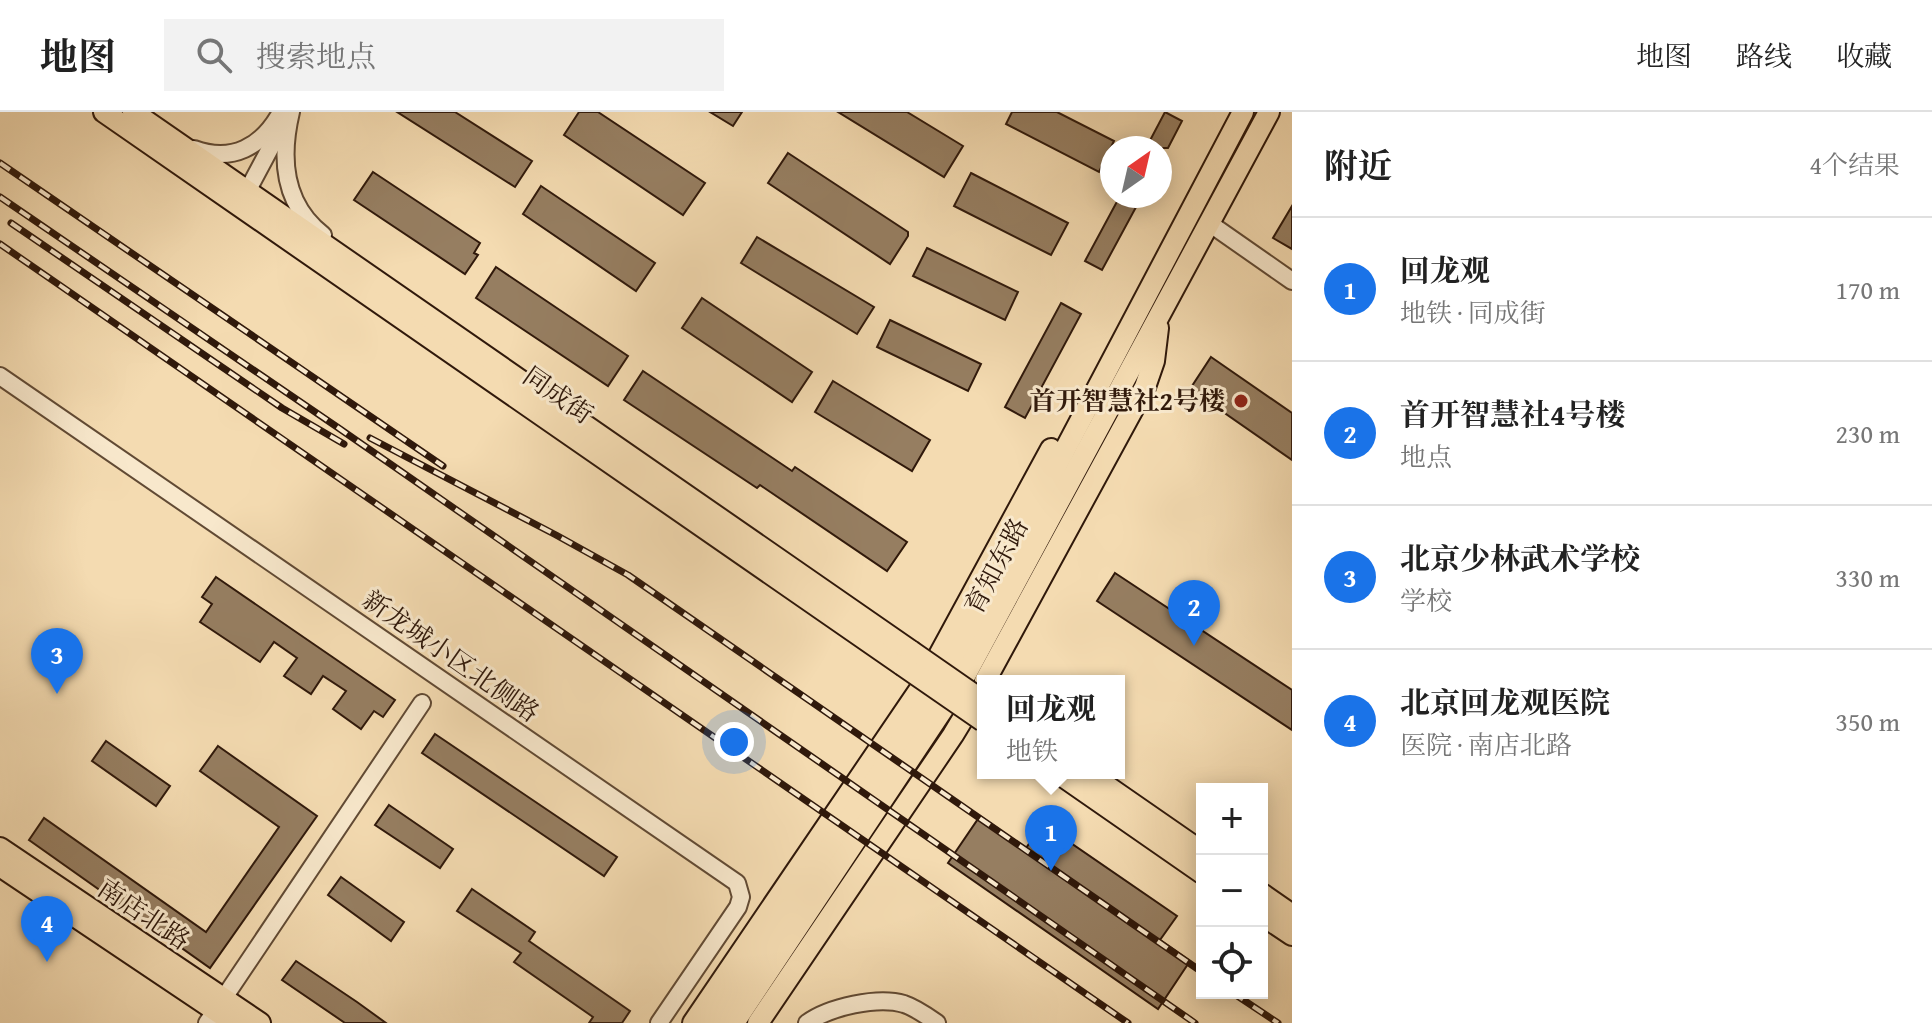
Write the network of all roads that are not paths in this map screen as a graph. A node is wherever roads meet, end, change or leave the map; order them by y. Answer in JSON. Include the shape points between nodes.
{"nodes":[{"id":1,"x":104,"y":112,"type":"edge"},
{"id":2,"x":133,"y":112,"type":"edge"},
{"id":3,"x":281,"y":112,"type":"edge"},
{"id":4,"x":290,"y":112,"type":"edge"},
{"id":5,"x":1243,"y":112,"type":"edge"},
{"id":6,"x":1269,"y":112,"type":"edge"},
{"id":7,"x":161,"y":131,"type":"junction"},
{"id":8,"x":244,"y":199,"type":"junction"},
{"id":9,"x":1209,"y":223,"type":"junction"},
{"id":10,"x":1292,"y":281,"type":"edge"},
{"id":11,"x":1157,"y":298,"type":"junction"},
{"id":12,"x":425,"y":314,"type":"junction"},
{"id":13,"x":0,"y":376,"type":"edge"},
{"id":14,"x":906,"y":658,"type":"junction"},
{"id":15,"x":988,"y":675,"type":"edge"},
{"id":16,"x":977,"y":695,"type":"edge"},
{"id":17,"x":977,"y":698,"type":"edge"},
{"id":18,"x":422,"y":703,"type":"dead end"},
{"id":19,"x":977,"y":716,"type":"edge"},
{"id":20,"x":1067,"y":779,"type":"edge"},
{"id":21,"x":1097,"y":779,"type":"edge"},
{"id":22,"x":0,"y":848,"type":"edge"},
{"id":23,"x":1196,"y":848,"type":"edge"},
{"id":24,"x":0,"y":866,"type":"edge"},
{"id":25,"x":1196,"y":869,"type":"edge"},
{"id":26,"x":1268,"y":898,"type":"edge"},
{"id":27,"x":1292,"y":915,"type":"edge"},
{"id":28,"x":1268,"y":919,"type":"edge"},
{"id":29,"x":1292,"y":935,"type":"edge"},
{"id":30,"x":216,"y":1011,"type":"edge"},
{"id":31,"x":234,"y":1023,"type":"edge"},
{"id":32,"x":260,"y":1023,"type":"edge"},
{"id":33,"x":659,"y":1023,"type":"edge"},
{"id":34,"x":693,"y":1023,"type":"edge"},
{"id":35,"x":713,"y":1023,"type":"edge"},
{"id":36,"x":734,"y":1023,"type":"edge"},
{"id":37,"x":758,"y":1023,"type":"edge"},
{"id":38,"x":807,"y":1023,"type":"edge"},
{"id":39,"x":937,"y":1023,"type":"edge"}],
"edges":[{"from":1,"to":8,"type":"main road","name":"同成街"},
{"from":2,"to":7,"type":"main road","name":"同成街"},
{"from":3,"to":7,"type":"street","via":[[257,143],[226,155],[199,151]]},
{"from":4,"to":8,"type":"street"},
{"from":4,"to":12,"type":"street","via":[[286,171],[300,212]]},
{"from":5,"to":11,"type":"main road","name":"育知东路"},
{"from":6,"to":9,"type":"main road","name":"育知东路"},
{"from":7,"to":8,"type":"main road","name":"同成街"},
{"from":8,"to":12,"type":"main road","name":"同成街"},
{"from":8,"to":14,"type":"main road","name":"同成街"},
{"from":9,"to":10,"type":"street"},
{"from":9,"to":11,"type":"main road","name":"育知东路"},
{"from":11,"to":15,"type":"main road","via":[[1160,317],[1145,387]]},
{"from":11,"to":34,"type":"main road","via":[[1099,360],[924,683]]},
{"from":11,"to":35,"type":"main road","name":"育知东路","via":[[950,668]]},
{"from":11,"to":36,"type":"main road","name":"育知东路","via":[[965,676]]},
{"from":12,"to":14,"type":"main road","name":"同成街"},
{"from":13,"to":33,"type":"street","name":"新龙城小区北侧路","via":[[737,883],[738,907]]},
{"from":14,"to":17,"type":"main road","name":"同成街","bridge":true},
{"from":14,"to":19,"type":"main road","name":"同成街","bridge":true},
{"from":16,"to":37,"type":"main road"},
{"from":18,"to":30,"type":"street"},
{"from":20,"to":25,"type":"main road"},
{"from":21,"to":23,"type":"main road"},
{"from":22,"to":30,"type":"main road","name":"南店北路"},
{"from":24,"to":30,"type":"main road","name":"南店北路"},
{"from":26,"to":27,"type":"main road"},
{"from":28,"to":29,"type":"main road"},
{"from":30,"to":31,"type":"main road","name":"南店北路"},
{"from":30,"to":32,"type":"main road","name":"南店北路"},
{"from":38,"to":39,"type":"street","via":[[843,1006],[888,1002],[909,1005]]}]}
